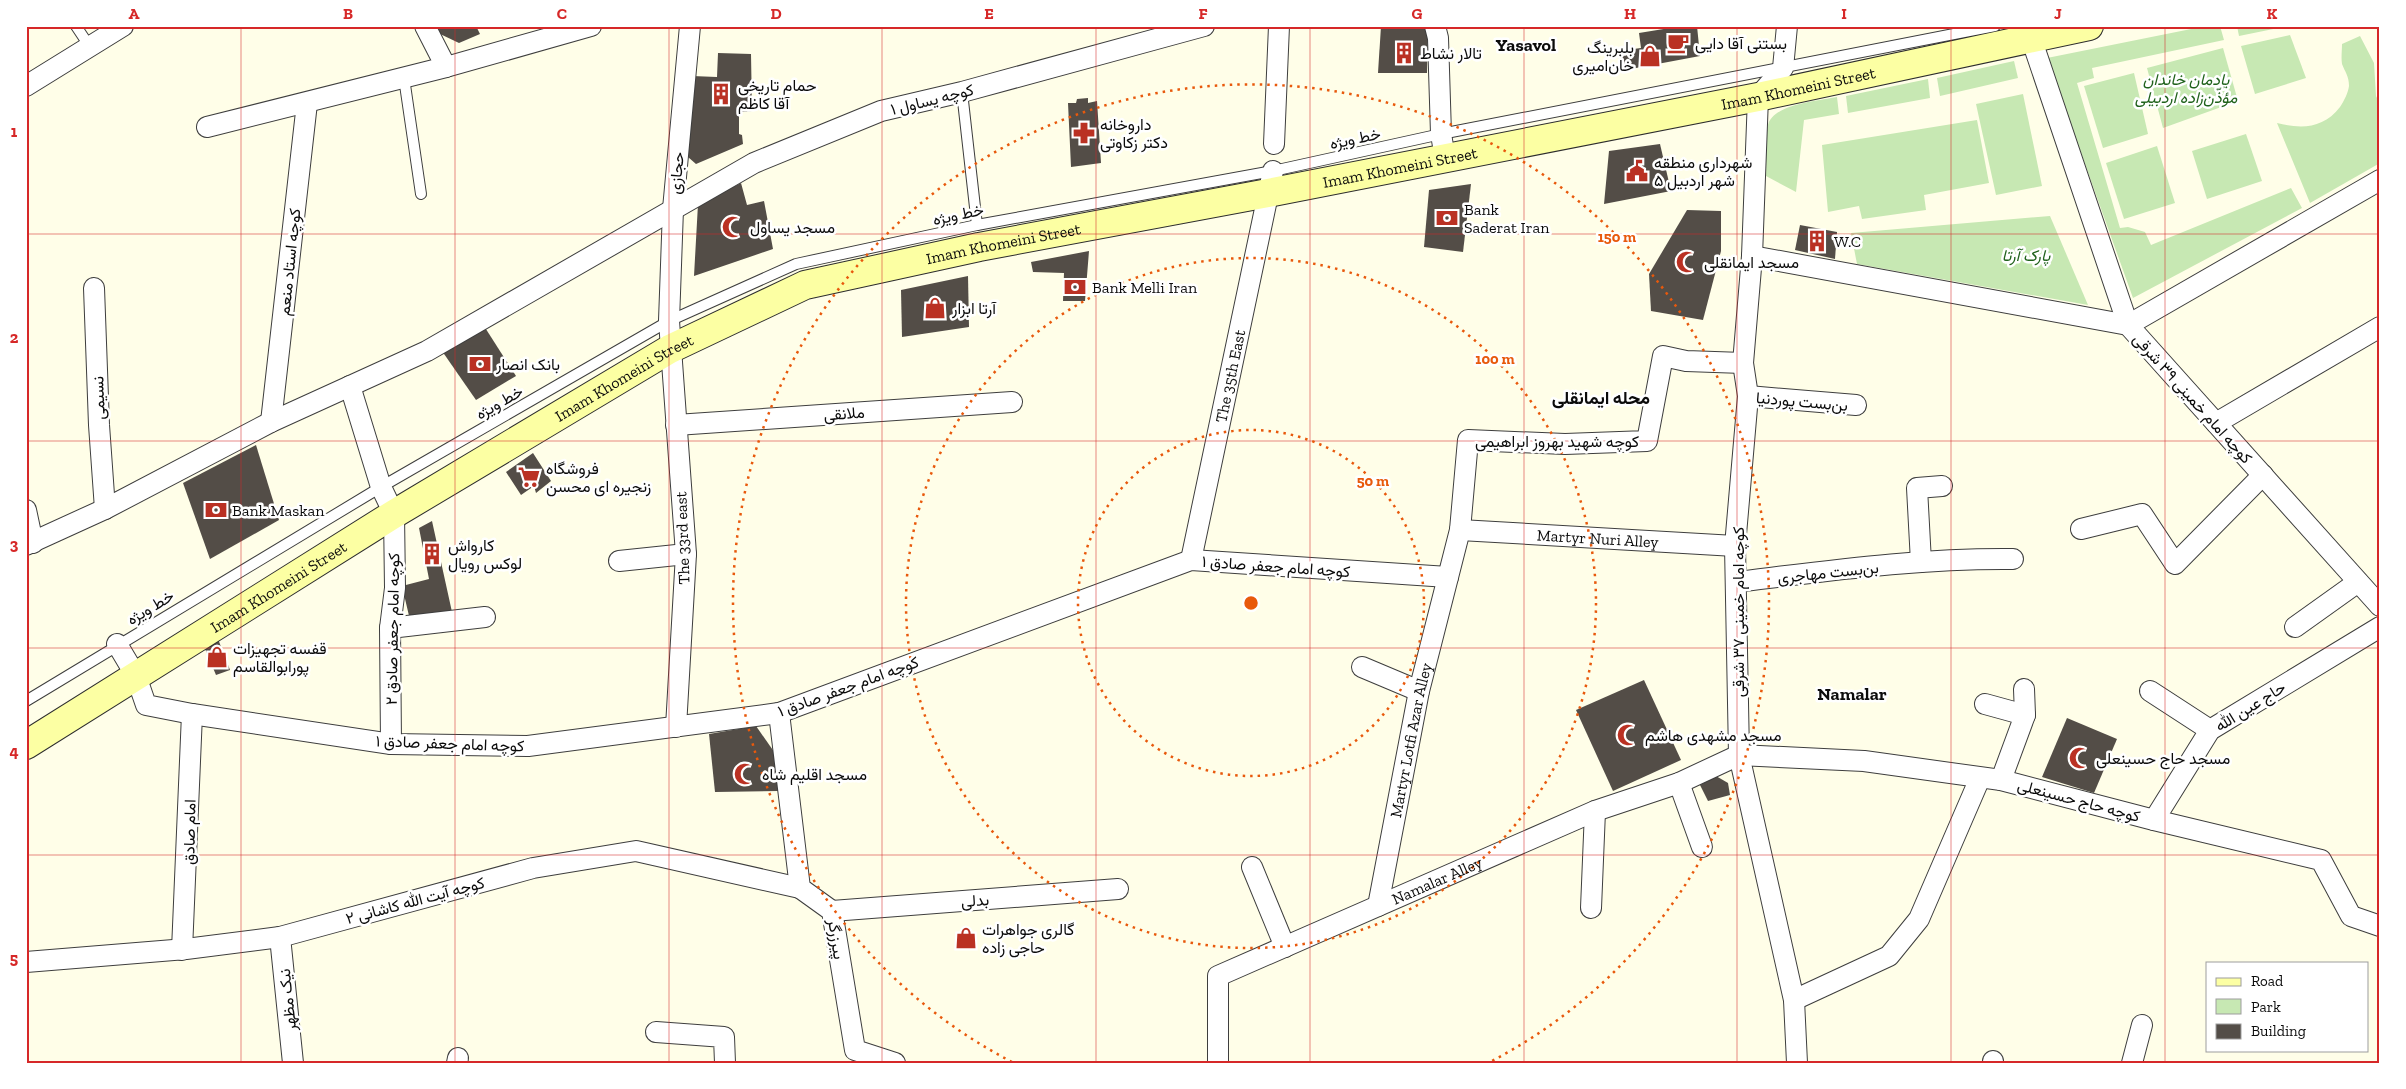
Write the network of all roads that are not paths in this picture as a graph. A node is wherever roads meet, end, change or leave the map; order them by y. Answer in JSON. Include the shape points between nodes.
{"nodes":[{"id":1,"x":76,"y":26,"type":"edge"},
{"id":2,"x":122,"y":26,"type":"edge"},
{"id":3,"x":424,"y":26,"type":"edge"},
{"id":4,"x":591,"y":26,"type":"edge"},
{"id":5,"x":690,"y":26,"type":"edge"},
{"id":6,"x":1204,"y":26,"type":"edge"},
{"id":7,"x":1279,"y":26,"type":"edge"},
{"id":8,"x":1434,"y":26,"type":"edge"},
{"id":9,"x":1787,"y":26,"type":"edge"},
{"id":10,"x":1995,"y":26,"type":"edge"},
{"id":11,"x":2089,"y":26,"type":"edge"},
{"id":12,"x":2028,"y":33,"type":"edge"},
{"id":13,"x":90,"y":47,"type":"junction"},
{"id":14,"x":446,"y":67,"type":"junction"},
{"id":15,"x":1783,"y":68,"type":"junction"},
{"id":16,"x":404,"y":78,"type":"junction"},
{"id":17,"x":26,"y":86,"type":"edge"},
{"id":18,"x":962,"y":92,"type":"junction"},
{"id":19,"x":1758,"y":97,"type":"junction"},
{"id":20,"x":307,"y":103,"type":"junction"},
{"id":21,"x":207,"y":127,"type":"dead end"},
{"id":22,"x":1274,"y":144,"type":"dead end"},
{"id":23,"x":1443,"y":146,"type":"junction"},
{"id":24,"x":2380,"y":180,"type":"edge"},
{"id":25,"x":1270,"y":182,"type":"junction"},
{"id":26,"x":421,"y":194,"type":"dead end"},
{"id":27,"x":673,"y":209,"type":"junction"},
{"id":28,"x":978,"y":225,"type":"junction"},
{"id":29,"x":1752,"y":256,"type":"junction"},
{"id":30,"x":94,"y":288,"type":"dead end"},
{"id":31,"x":669,"y":321,"type":"junction"},
{"id":32,"x":2128,"y":325,"type":"junction"},
{"id":33,"x":2380,"y":327,"type":"edge"},
{"id":34,"x":670,"y":349,"type":"junction"},
{"id":35,"x":1743,"y":363,"type":"junction"},
{"id":36,"x":350,"y":386,"type":"junction"},
{"id":37,"x":1748,"y":396,"type":"junction"},
{"id":38,"x":1012,"y":402,"type":"dead end"},
{"id":39,"x":1856,"y":405,"type":"dead end"},
{"id":40,"x":272,"y":422,"type":"junction"},
{"id":41,"x":2216,"y":423,"type":"junction"},
{"id":42,"x":676,"y":425,"type":"junction"},
{"id":43,"x":2263,"y":475,"type":"junction"},
{"id":44,"x":1942,"y":486,"type":"dead end"},
{"id":45,"x":381,"y":487,"type":"junction"},
{"id":46,"x":105,"y":509,"type":"junction"},
{"id":47,"x":26,"y":510,"type":"edge"},
{"id":48,"x":394,"y":514,"type":"junction"},
{"id":49,"x":2081,"y":529,"type":"dead end"},
{"id":50,"x":1460,"y":530,"type":"junction"},
{"id":51,"x":30,"y":544,"type":"edge"},
{"id":52,"x":1735,"y":546,"type":"junction"},
{"id":53,"x":686,"y":554,"type":"junction"},
{"id":54,"x":2013,"y":559,"type":"dead end"},
{"id":55,"x":1191,"y":560,"type":"junction"},
{"id":56,"x":618,"y":561,"type":"dead end"},
{"id":57,"x":1921,"y":562,"type":"junction"},
{"id":58,"x":1448,"y":577,"type":"junction"},
{"id":59,"x":1736,"y":582,"type":"junction"},
{"id":60,"x":2358,"y":582,"type":"junction"},
{"id":61,"x":2380,"y":606,"type":"edge"},
{"id":62,"x":485,"y":617,"type":"dead end"},
{"id":63,"x":2295,"y":627,"type":"dead end"},
{"id":64,"x":2380,"y":627,"type":"edge"},
{"id":65,"x":390,"y":628,"type":"junction"},
{"id":66,"x":117,"y":644,"type":"junction"},
{"id":67,"x":1362,"y":667,"type":"dead end"},
{"id":68,"x":136,"y":676,"type":"junction"},
{"id":69,"x":2024,"y":689,"type":"dead end"},
{"id":70,"x":1419,"y":691,"type":"junction"},
{"id":71,"x":2150,"y":691,"type":"dead end"},
{"id":72,"x":26,"y":701,"type":"edge"},
{"id":73,"x":1985,"y":704,"type":"dead end"},
{"id":74,"x":779,"y":713,"type":"junction"},
{"id":75,"x":192,"y":714,"type":"junction"},
{"id":76,"x":2025,"y":715,"type":"junction"},
{"id":77,"x":676,"y":727,"type":"junction"},
{"id":78,"x":2210,"y":730,"type":"junction"},
{"id":79,"x":391,"y":744,"type":"junction"},
{"id":80,"x":26,"y":745,"type":"edge"},
{"id":81,"x":1740,"y":755,"type":"junction"},
{"id":82,"x":1980,"y":778,"type":"junction"},
{"id":83,"x":2001,"y":780,"type":"junction"},
{"id":84,"x":1679,"y":783,"type":"junction"},
{"id":85,"x":1595,"y":811,"type":"junction"},
{"id":86,"x":2154,"y":820,"type":"junction"},
{"id":87,"x":1702,"y":847,"type":"dead end"},
{"id":88,"x":1252,"y":866,"type":"dead end"},
{"id":89,"x":800,"y":888,"type":"junction"},
{"id":90,"x":1118,"y":889,"type":"dead end"},
{"id":91,"x":1378,"y":906,"type":"junction"},
{"id":92,"x":1591,"y":908,"type":"dead end"},
{"id":93,"x":832,"y":910,"type":"junction"},
{"id":94,"x":2380,"y":926,"type":"edge"},
{"id":95,"x":280,"y":937,"type":"junction"},
{"id":96,"x":1285,"y":947,"type":"junction"},
{"id":97,"x":184,"y":950,"type":"junction"},
{"id":98,"x":26,"y":962,"type":"edge"},
{"id":99,"x":1794,"y":1000,"type":"junction"},
{"id":100,"x":2142,"y":1025,"type":"dead end"},
{"id":101,"x":656,"y":1032,"type":"dead end"},
{"id":102,"x":855,"y":1056,"type":"edge"},
{"id":103,"x":294,"y":1063,"type":"edge"},
{"id":104,"x":725,"y":1063,"type":"edge"},
{"id":105,"x":895,"y":1063,"type":"edge"},
{"id":106,"x":1218,"y":1063,"type":"edge"},
{"id":107,"x":1797,"y":1063,"type":"edge"},
{"id":108,"x":2132,"y":1063,"type":"edge"}],
"edges":[{"from":1,"to":13,"type":"lane"},
{"from":2,"to":13,"type":"street"},
{"from":3,"to":14,"type":"street"},
{"from":4,"to":14,"type":"street"},
{"from":5,"to":27,"type":"street","name":"حجازی"},
{"from":6,"to":18,"type":"street","name":"کوچه یساول ۱"},
{"from":7,"to":22,"type":"street"},
{"from":8,"to":23,"type":"street","via":[[1438,38]]},
{"from":9,"to":15,"type":"street"},
{"from":10,"to":15,"type":"lane"},
{"from":11,"to":12,"type":"main road","name":"Imam Khomeini Street"},
{"from":12,"to":19,"type":"main road","name":"Imam Khomeini Street"},
{"from":12,"to":32,"type":"street","name":"کوچه امام خمینی ۳۹ شرقی"},
{"from":13,"to":17,"type":"street"},
{"from":14,"to":16,"type":"street"},
{"from":15,"to":19,"type":"street"},
{"from":15,"to":23,"type":"lane"},
{"from":16,"to":20,"type":"street"},
{"from":16,"to":26,"type":"lane"},
{"from":18,"to":27,"type":"street","name":"کوچه یساول ۱","via":[[881,112],[754,163]]},
{"from":18,"to":28,"type":"lane"},
{"from":19,"to":23,"type":"main road","name":"Imam Khomeini Street"},
{"from":19,"to":29,"type":"street","name":"کوچه امام خمینی ۳۷ شرقی"},
{"from":20,"to":21,"type":"street"},
{"from":20,"to":40,"type":"street","name":"کوچه استاد منعم"},
{"from":23,"to":25,"type":"main road","name":"Imam Khomeini Street"},
{"from":24,"to":32,"type":"street"},
{"from":25,"to":28,"type":"lane","name":"خط ویژه"},
{"from":25,"to":34,"type":"main road","name":"Imam Khomeini Street","via":[[805,285]]},
{"from":25,"to":55,"type":"street","name":"The 35th East"},
{"from":27,"to":31,"type":"street","name":"حجازی"},
{"from":27,"to":36,"type":"street","name":"کوچه یساول ۱","via":[[427,351]]},
{"from":28,"to":31,"type":"lane","name":"خط ویژه","via":[[796,264]]},
{"from":29,"to":32,"type":"street"},
{"from":29,"to":35,"type":"street","name":"کوچه امام خمینی ۳۷ شرقی"},
{"from":30,"to":46,"type":"street","name":"نسیمی"},
{"from":31,"to":34,"type":"street","name":"حجازی"},
{"from":31,"to":45,"type":"lane","name":"خط ویژه"},
{"from":32,"to":41,"type":"street","name":"کوچه امام خمینی ۳۹ شرقی"},
{"from":33,"to":41,"type":"street"},
{"from":34,"to":42,"type":"street","name":"The 33rd east"},
{"from":34,"to":48,"type":"main road","name":"Imam Khomeini Street"},
{"from":35,"to":37,"type":"street","name":"کوچه امام خمینی ۳۷ شرقی"},
{"from":35,"to":50,"type":"street","name":"کوچه شهید بهروز ابراهیمی","via":[[1686,361],[1663,356],[1647,441],[1564,444],[1468,440]]},
{"from":36,"to":40,"type":"street","name":"کوچه یساول ۱"},
{"from":36,"to":45,"type":"street"},
{"from":37,"to":39,"type":"street","name":"بن‌بست پوردنیا"},
{"from":37,"to":52,"type":"street","name":"کوچه امام خمینی ۳۷ شرقی"},
{"from":38,"to":42,"type":"street","name":"ملانقی"},
{"from":40,"to":46,"type":"street","name":"کوچه یساول ۱"},
{"from":41,"to":43,"type":"street","name":"کوچه امام خمینی ۳۹ شرقی"},
{"from":42,"to":53,"type":"street","name":"The 33rd east"},
{"from":43,"to":49,"type":"street","via":[[2175,564],[2142,514]]},
{"from":43,"to":60,"type":"street","name":"کوچه امام خمینی ۳۹ شرقی"},
{"from":44,"to":57,"type":"street","via":[[1917,488]]},
{"from":45,"to":48,"type":"street"},
{"from":45,"to":66,"type":"lane","name":"خط ویژه"},
{"from":46,"to":51,"type":"street","name":"کوچه یساول ۱"},
{"from":47,"to":51,"type":"street"},
{"from":48,"to":65,"type":"street","name":"کوچه امام جعفر صادق ۲","via":[[394,588]]},
{"from":48,"to":68,"type":"main road","name":"Imam Khomeini Street"},
{"from":50,"to":52,"type":"street","name":"Martyr Nuri Alley"},
{"from":50,"to":58,"type":"street","name":"کوچه شهید بهروز ابراهیمی"},
{"from":52,"to":59,"type":"street","name":"کوچه امام خمینی ۳۷ شرقی"},
{"from":53,"to":56,"type":"street"},
{"from":53,"to":77,"type":"street","name":"The 33rd east"},
{"from":54,"to":57,"type":"street","name":"بن‌بست مهاجری"},
{"from":55,"to":58,"type":"street","name":"کوچه امام جعفر صادق ۱"},
{"from":55,"to":74,"type":"street","name":"کوچه امام جعفر صادق ۱"},
{"from":57,"to":59,"type":"street","name":"بن‌بست مهاجری"},
{"from":58,"to":70,"type":"street","name":"Martyr Lotfi Azar Alley"},
{"from":59,"to":81,"type":"street","name":"کوچه امام خمینی ۳۷ شرقی"},
{"from":60,"to":61,"type":"street","name":"کوچه امام خمینی ۳۹ شرقی"},
{"from":60,"to":63,"type":"street"},
{"from":62,"to":65,"type":"street"},
{"from":64,"to":78,"type":"street","name":"حاج عین الله"},
{"from":65,"to":79,"type":"street","name":"کوچه امام جعفر صادق ۲"},
{"from":66,"to":68,"type":"street"},
{"from":66,"to":72,"type":"lane","name":"خط ویژه"},
{"from":67,"to":70,"type":"street"},
{"from":68,"to":75,"type":"street","name":"کوچه امام جعفر صادق ۱","via":[[146,705]]},
{"from":68,"to":80,"type":"main road","name":"Imam Khomeini Street"},
{"from":69,"to":76,"type":"street"},
{"from":70,"to":91,"type":"street","name":"Martyr Lotfi Azar Alley"},
{"from":71,"to":78,"type":"street"},
{"from":73,"to":76,"type":"street"},
{"from":74,"to":77,"type":"street","name":"کوچه امام جعفر صادق ۱"},
{"from":74,"to":89,"type":"street"},
{"from":75,"to":79,"type":"street","name":"کوچه امام جعفر صادق ۱"},
{"from":75,"to":97,"type":"street","name":"امام صادق"},
{"from":76,"to":83,"type":"street"},
{"from":77,"to":79,"type":"street","name":"کوچه امام جعفر صادق ۱","via":[[528,746]]},
{"from":78,"to":86,"type":"street","name":"حاج عین الله"},
{"from":81,"to":82,"type":"street","name":"کوچه حاج حسینعلی","via":[[1864,760]]},
{"from":81,"to":84,"type":"street","name":"Namalar Alley"},
{"from":81,"to":99,"type":"street","name":"کوچه امام خمینی ۳۷ شرقی"},
{"from":82,"to":83,"type":"street","name":"کوچه حاج حسینعلی"},
{"from":82,"to":99,"type":"street","via":[[1919,919],[1889,956]]},
{"from":83,"to":86,"type":"street","name":"کوچه حاج حسینعلی"},
{"from":84,"to":85,"type":"street","name":"Namalar Alley"},
{"from":84,"to":87,"type":"street"},
{"from":85,"to":91,"type":"street","name":"Namalar Alley"},
{"from":85,"to":92,"type":"street"},
{"from":86,"to":94,"type":"street","name":"کوچه حاج حسینعلی","via":[[2321,860],[2350,916]]},
{"from":88,"to":96,"type":"street"},
{"from":89,"to":93,"type":"street","name":"پیرزرگر"},
{"from":89,"to":95,"type":"street","name":"کوچه آیت الله کاشانی ۲","via":[[636,851],[533,868]]},
{"from":90,"to":93,"type":"street","name":"بدلی"},
{"from":91,"to":96,"type":"street","name":"Namalar Alley"},
{"from":93,"to":102,"type":"street","name":"پیرزرگر"},
{"from":95,"to":97,"type":"street","name":"کوچه آیت الله کاشانی ۲"},
{"from":95,"to":103,"type":"street","name":"نیک مظهر"},
{"from":96,"to":106,"type":"street","name":"Namalar Alley","via":[[1218,976]]},
{"from":97,"to":98,"type":"street","name":"کوچه آیت الله کاشانی ۲"},
{"from":99,"to":107,"type":"street","name":"کوچه امام خمینی ۳۷ شرقی"},
{"from":100,"to":108,"type":"street"},
{"from":101,"to":104,"type":"street","via":[[724,1037]]},
{"from":102,"to":105,"type":"street","name":"پیرزرگر"}]}
